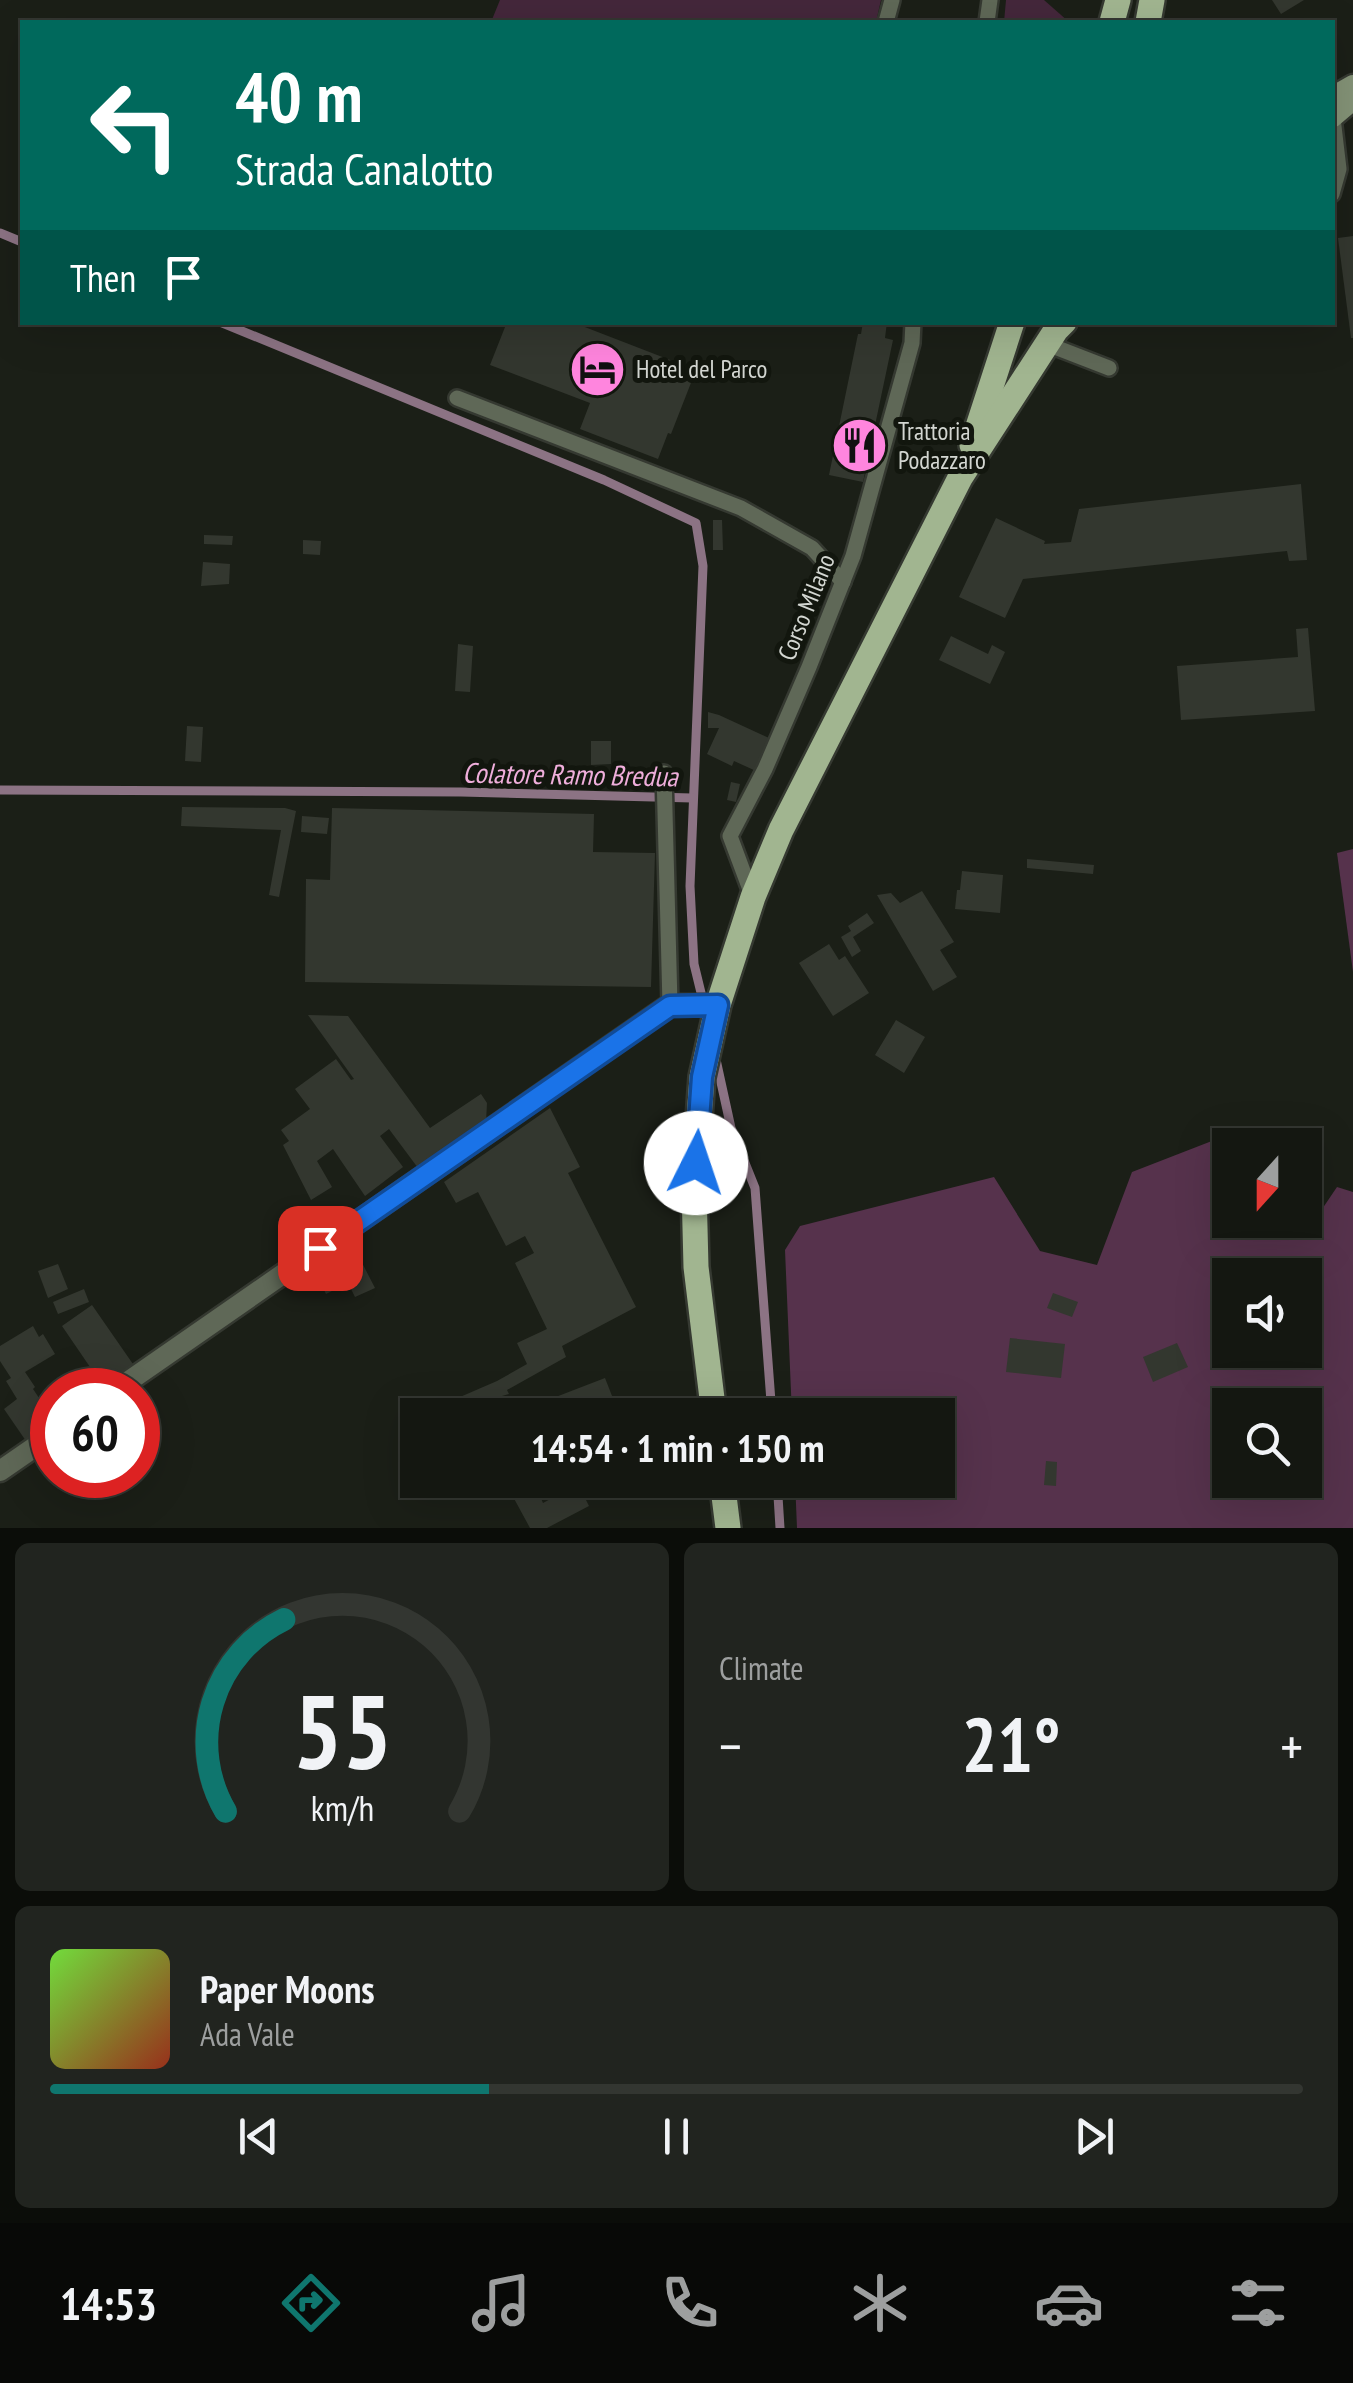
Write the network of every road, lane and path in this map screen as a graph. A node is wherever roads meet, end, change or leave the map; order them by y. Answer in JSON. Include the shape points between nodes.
{"nodes":[{"id":1,"x":1335,"y":135,"type":"edge"},
{"id":2,"x":1335,"y":183,"type":"edge"},
{"id":3,"x":913,"y":325,"type":"edge"},
{"id":4,"x":1011,"y":325,"type":"edge"},
{"id":5,"x":1061,"y":325,"type":"edge"},
{"id":6,"x":1048,"y":344,"type":"junction"},
{"id":7,"x":1109,"y":368,"type":"dead end"},
{"id":8,"x":456,"y":398,"type":"dead end"},
{"id":9,"x":960,"y":478,"type":"junction"},
{"id":10,"x":843,"y":582,"type":"junction"},
{"id":11,"x":664,"y":779,"type":"dead end"},
{"id":12,"x":753,"y":897,"type":"junction"},
{"id":13,"x":680,"y":1005,"type":"junction"},
{"id":14,"x":716,"y":1009,"type":"junction"},
{"id":15,"x":148,"y":1368,"type":"edge"},
{"id":16,"x":712,"y":1398,"type":"edge"},
{"id":17,"x":30,"y":1450,"type":"edge"},
{"id":18,"x":0,"y":1471,"type":"edge"},
{"id":19,"x":724,"y":1498,"type":"edge"},
{"id":20,"x":728,"y":1528,"type":"edge"}],
"edges":[{"from":1,"to":2,"type":"lane"},
{"from":3,"to":10,"type":"lane","name":"Corso Milano"},
{"from":4,"to":9,"type":"main road"},
{"from":5,"to":6,"type":"main road"},
{"from":6,"to":7,"type":"lane"},
{"from":6,"to":9,"type":"main road"},
{"from":8,"to":10,"type":"lane","via":[[741,508],[812,548]]},
{"from":9,"to":12,"type":"main road"},
{"from":10,"to":12,"type":"lane","name":"Corso Milano","via":[[765,770],[730,836]]},
{"from":11,"to":13,"type":"lane"},
{"from":12,"to":14,"type":"main road"},
{"from":13,"to":14,"type":"street"},
{"from":13,"to":15,"type":"street"},
{"from":14,"to":16,"type":"main road","via":[[694,1188]]},
{"from":17,"to":18,"type":"street"},
{"from":19,"to":20,"type":"main road"}]}
